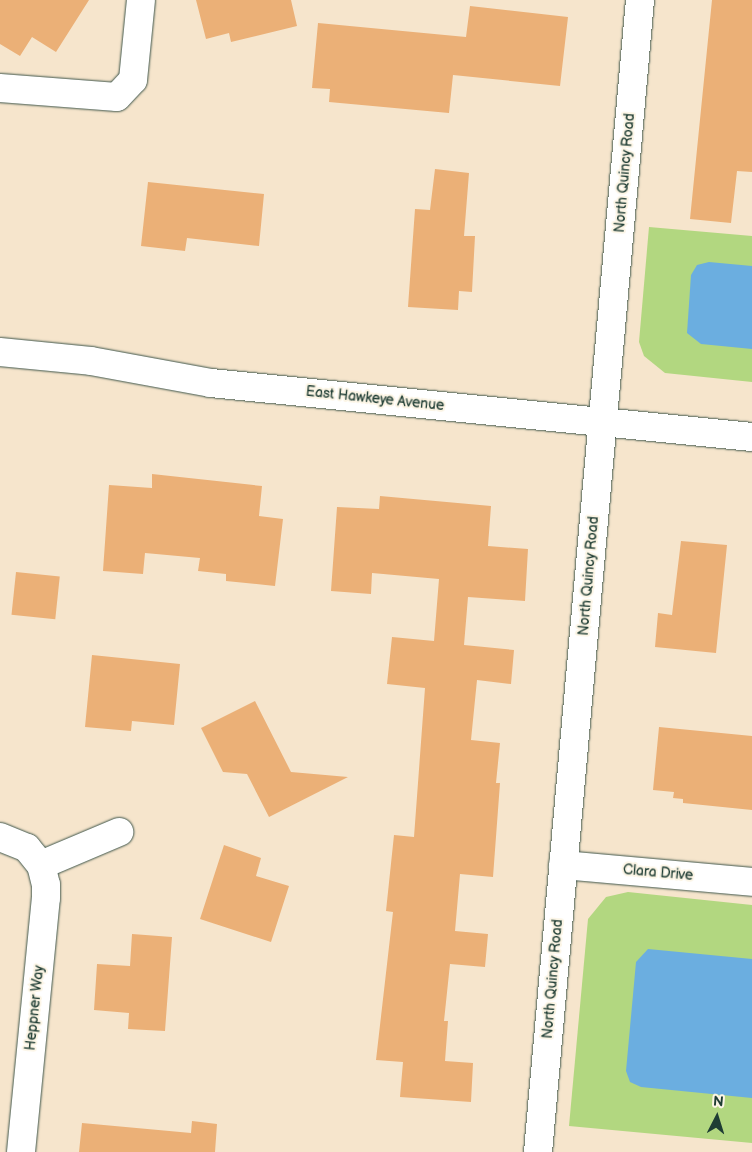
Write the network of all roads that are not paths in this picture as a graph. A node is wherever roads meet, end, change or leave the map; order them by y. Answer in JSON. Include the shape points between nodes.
{"nodes":[{"id":1,"x":141,"y":0,"type":"edge"},
{"id":2,"x":640,"y":0,"type":"edge"},
{"id":3,"x":0,"y":88,"type":"edge"},
{"id":4,"x":0,"y":352,"type":"edge"},
{"id":5,"x":603,"y":422,"type":"junction"},
{"id":6,"x":752,"y":437,"type":"edge"},
{"id":7,"x":119,"y":832,"type":"dead end"},
{"id":8,"x":0,"y":837,"type":"edge"},
{"id":9,"x":563,"y":865,"type":"junction"},
{"id":10,"x":41,"y":866,"type":"junction"},
{"id":11,"x":752,"y":882,"type":"edge"},
{"id":12,"x":21,"y":1152,"type":"edge"},
{"id":13,"x":538,"y":1152,"type":"edge"}],
"edges":[{"from":1,"to":3,"type":"street","via":[[133,80],[117,96]]},
{"from":2,"to":5,"type":"street","name":"North Quincy Road"},
{"from":4,"to":5,"type":"street","name":"East Hawkeye Avenue","via":[[91,362],[211,383]]},
{"from":5,"to":6,"type":"street","name":"East Hawkeye Avenue"},
{"from":5,"to":9,"type":"street","name":"North Quincy Road"},
{"from":7,"to":10,"type":"street"},
{"from":8,"to":10,"type":"street","via":[[27,848]]},
{"from":9,"to":11,"type":"street","name":"Clara Drive"},
{"from":9,"to":13,"type":"street","name":"North Quincy Road"},
{"from":10,"to":12,"type":"street","name":"Heppner Way","via":[[46,898]]}]}
